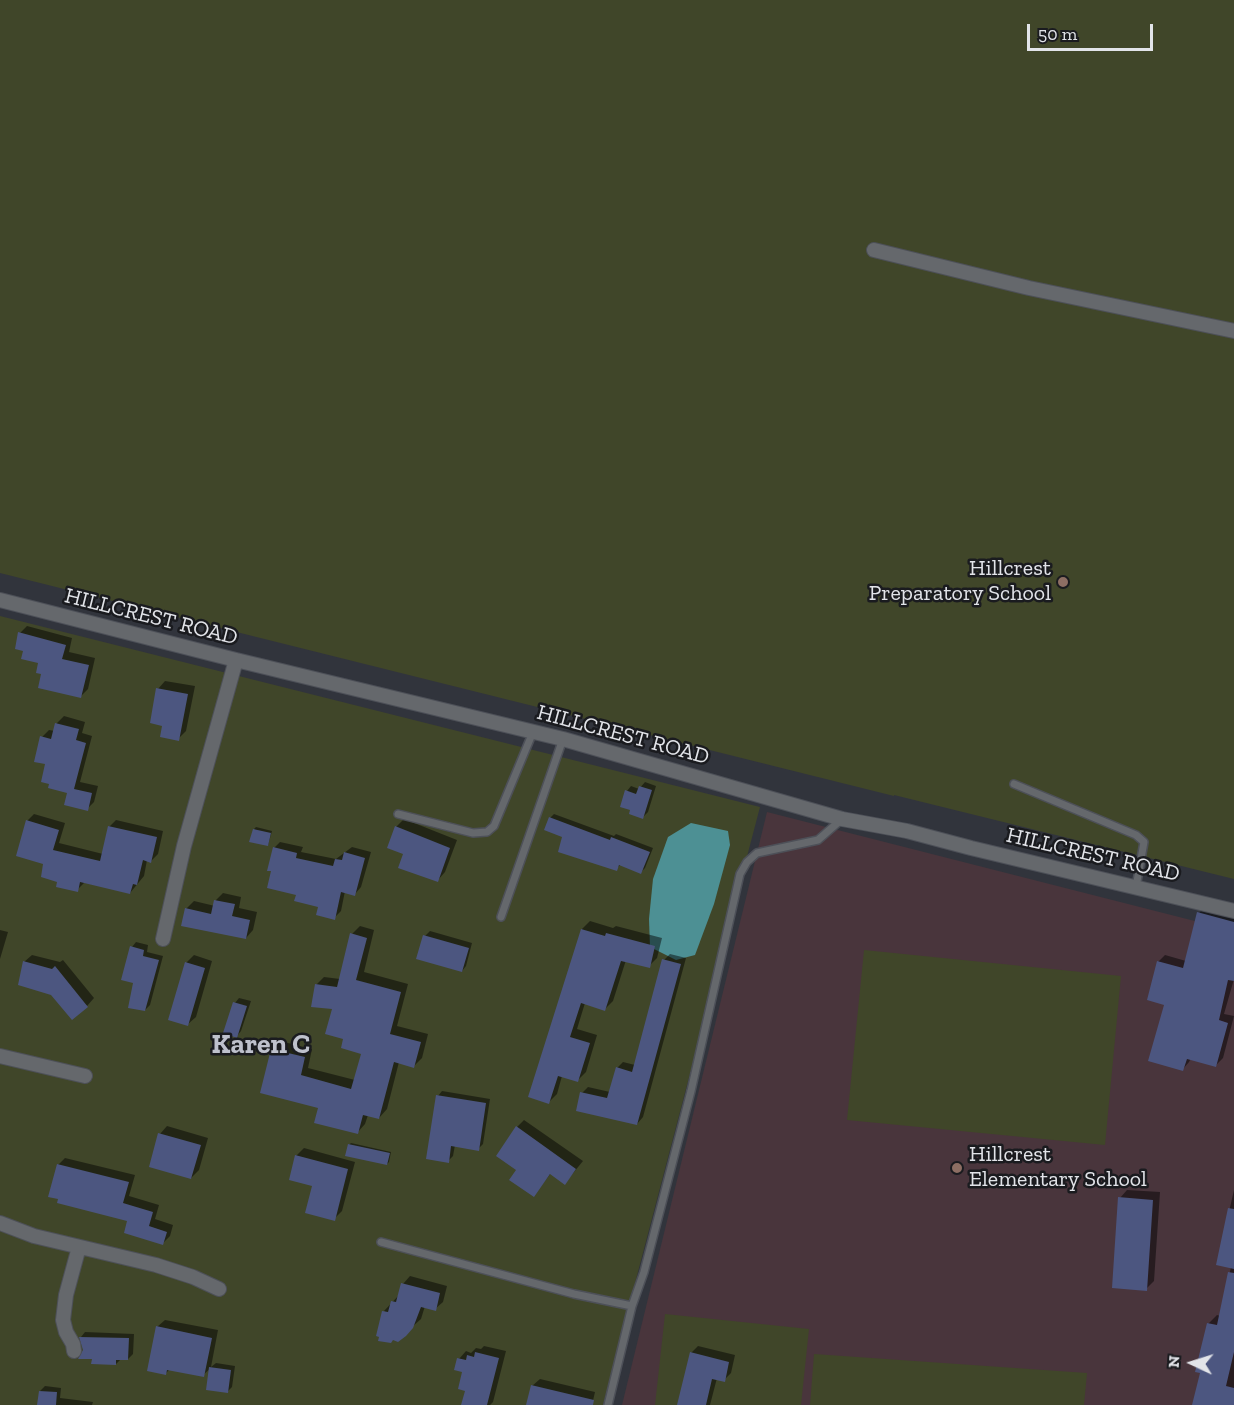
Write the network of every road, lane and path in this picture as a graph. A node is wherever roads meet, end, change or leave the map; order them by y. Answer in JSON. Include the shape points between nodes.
{"nodes":[{"id":1,"x":874,"y":250,"type":"dead end"},
{"id":2,"x":1234,"y":331,"type":"edge"},
{"id":3,"x":0,"y":600,"type":"edge"},
{"id":4,"x":236,"y":660,"type":"junction"},
{"id":5,"x":533,"y":732,"type":"junction"},
{"id":6,"x":563,"y":739,"type":"junction"},
{"id":7,"x":1014,"y":784,"type":"dead end"},
{"id":8,"x":398,"y":814,"type":"dead end"},
{"id":9,"x":842,"y":819,"type":"junction"},
{"id":10,"x":1136,"y":887,"type":"junction"},
{"id":11,"x":1234,"y":911,"type":"edge"},
{"id":12,"x":501,"y":917,"type":"dead end"},
{"id":13,"x":164,"y":939,"type":"dead end"},
{"id":14,"x":0,"y":1056,"type":"edge"},
{"id":15,"x":85,"y":1076,"type":"dead end"},
{"id":16,"x":0,"y":1223,"type":"edge"},
{"id":17,"x":381,"y":1242,"type":"dead end"},
{"id":18,"x":79,"y":1247,"type":"junction"},
{"id":19,"x":219,"y":1289,"type":"dead end"},
{"id":20,"x":632,"y":1306,"type":"junction"},
{"id":21,"x":74,"y":1351,"type":"dead end"},
{"id":22,"x":608,"y":1405,"type":"edge"}],
"edges":[{"from":1,"to":2,"type":"street","via":[[1029,288]]},
{"from":3,"to":4,"type":"street","name":"HILLCREST ROAD"},
{"from":4,"to":5,"type":"street","name":"HILLCREST ROAD"},
{"from":4,"to":13,"type":"street","via":[[184,846]]},
{"from":5,"to":6,"type":"street","name":"HILLCREST ROAD"},
{"from":5,"to":8,"type":"lane","via":[[494,826],[487,832],[473,833]]},
{"from":6,"to":9,"type":"street","name":"HILLCREST ROAD"},
{"from":6,"to":12,"type":"lane"},
{"from":7,"to":10,"type":"lane","via":[[1137,835],[1144,842]]},
{"from":9,"to":10,"type":"street","name":"HILLCREST ROAD"},
{"from":9,"to":20,"type":"lane","via":[[818,840],[758,854],[747,862],[741,874],[691,1091]]},
{"from":10,"to":11,"type":"street","name":"HILLCREST ROAD"},
{"from":14,"to":15,"type":"street"},
{"from":16,"to":18,"type":"street"},
{"from":17,"to":20,"type":"lane"},
{"from":18,"to":19,"type":"street","via":[[156,1265]]},
{"from":18,"to":21,"type":"street","via":[[63,1320]]},
{"from":20,"to":22,"type":"lane"}]}
